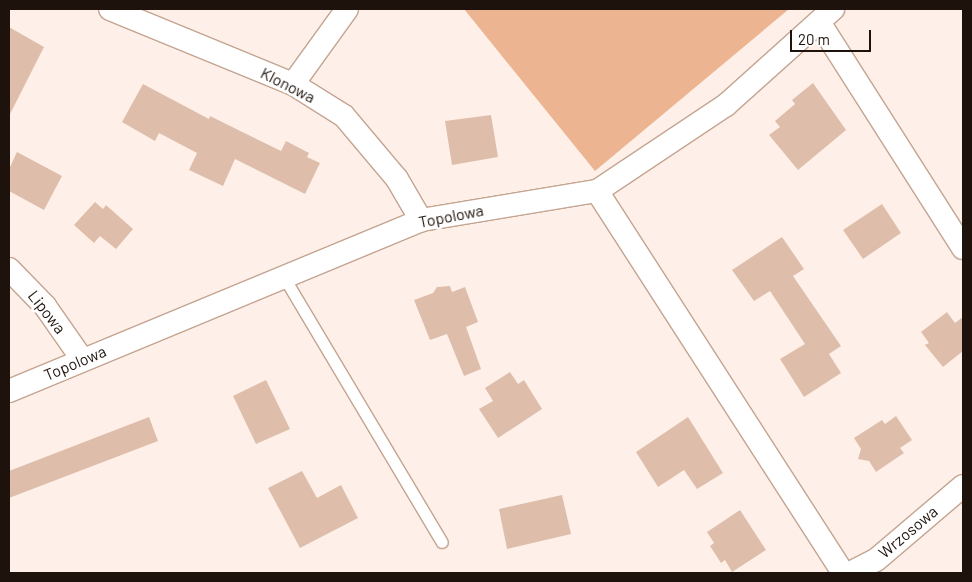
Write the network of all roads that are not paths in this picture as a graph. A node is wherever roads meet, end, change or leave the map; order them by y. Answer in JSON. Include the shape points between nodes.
{"nodes":[{"id":1,"x":110,"y":9,"type":"edge"},
{"id":2,"x":347,"y":9,"type":"edge"},
{"id":3,"x":826,"y":15,"type":"edge"},
{"id":4,"x":293,"y":84,"type":"junction"},
{"id":5,"x":597,"y":191,"type":"junction"},
{"id":6,"x":421,"y":220,"type":"junction"},
{"id":7,"x":963,"y":248,"type":"edge"},
{"id":8,"x":9,"y":269,"type":"edge"},
{"id":9,"x":285,"y":279,"type":"junction"},
{"id":10,"x":82,"y":360,"type":"junction"},
{"id":11,"x":9,"y":391,"type":"edge"},
{"id":12,"x":963,"y":486,"type":"edge"},
{"id":13,"x":442,"y":542,"type":"dead end"},
{"id":14,"x":843,"y":573,"type":"edge"},
{"id":15,"x":850,"y":573,"type":"edge"}],
"edges":[{"from":1,"to":4,"type":"street","name":"Klonowa"},
{"from":2,"to":4,"type":"street"},
{"from":3,"to":5,"type":"street","name":"Topolowa","via":[[726,105]]},
{"from":3,"to":7,"type":"street"},
{"from":4,"to":6,"type":"street","name":"Klonowa","via":[[344,116],[397,179]]},
{"from":5,"to":6,"type":"street","name":"Topolowa"},
{"from":5,"to":14,"type":"street"},
{"from":6,"to":9,"type":"street","name":"Topolowa"},
{"from":8,"to":10,"type":"street","name":"Lipowa","via":[[45,306]]},
{"from":9,"to":10,"type":"street","name":"Topolowa"},
{"from":9,"to":13,"type":"lane"},
{"from":10,"to":11,"type":"street","name":"Topolowa"},
{"from":12,"to":15,"type":"street","name":"Wrzosowa","via":[[876,560]]}]}
